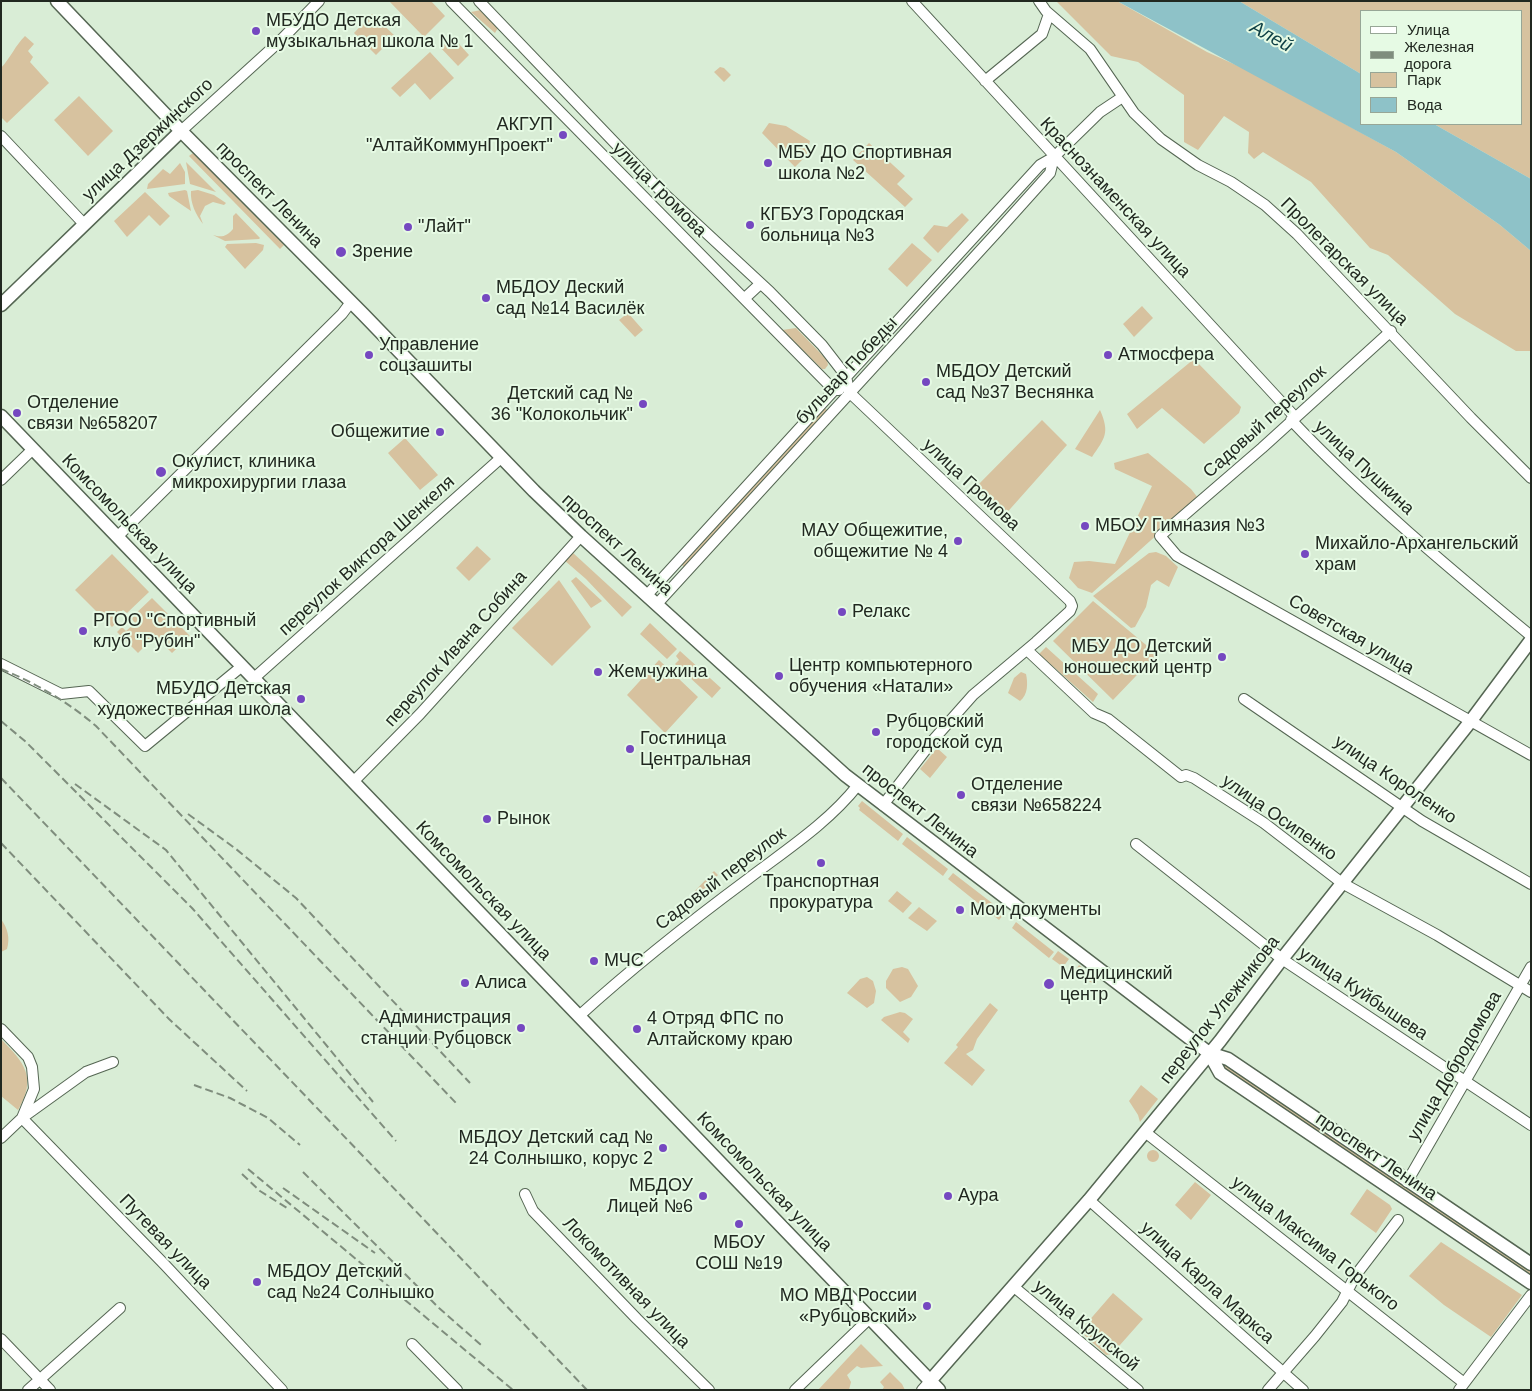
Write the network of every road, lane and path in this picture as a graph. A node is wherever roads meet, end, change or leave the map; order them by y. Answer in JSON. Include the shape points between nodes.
{"nodes":[{"id":1,"x":57,"y":1,"type":"edge"},
{"id":2,"x":319,"y":1,"type":"edge"},
{"id":3,"x":451,"y":1,"type":"edge"},
{"id":4,"x":479,"y":1,"type":"edge"},
{"id":5,"x":912,"y":1,"type":"edge"},
{"id":6,"x":1039,"y":1,"type":"edge"},
{"id":7,"x":1049,"y":14,"type":"junction"},
{"id":8,"x":506,"y":28,"type":"junction"},
{"id":9,"x":492,"y":42,"type":"junction"},
{"id":10,"x":985,"y":81,"type":"junction"},
{"id":11,"x":1122,"y":98,"type":"junction"},
{"id":12,"x":589,"y":117,"type":"junction"},
{"id":13,"x":576,"y":129,"type":"junction"},
{"id":14,"x":181,"y":131,"type":"junction"},
{"id":15,"x":1,"y":136,"type":"edge"},
{"id":16,"x":1054,"y":156,"type":"junction"},
{"id":17,"x":659,"y":189,"type":"junction"},
{"id":18,"x":647,"y":201,"type":"junction"},
{"id":19,"x":988,"y":221,"type":"junction"},
{"id":20,"x":84,"y":224,"type":"junction"},
{"id":21,"x":998,"y":231,"type":"junction"},
{"id":22,"x":948,"y":266,"type":"junction"},
{"id":23,"x":958,"y":276,"type":"junction"},
{"id":24,"x":760,"y":284,"type":"junction"},
{"id":25,"x":745,"y":298,"type":"junction"},
{"id":26,"x":351,"y":302,"type":"junction"},
{"id":27,"x":1,"y":305,"type":"edge"},
{"id":28,"x":1391,"y":331,"type":"junction"},
{"id":29,"x":846,"y":376,"type":"junction"},
{"id":30,"x":834,"y":390,"type":"junction"},
{"id":31,"x":849,"y":392,"type":"junction"},
{"id":32,"x":1,"y":416,"type":"edge"},
{"id":33,"x":1293,"y":419,"type":"junction"},
{"id":34,"x":33,"y":449,"type":"junction"},
{"id":35,"x":502,"y":458,"type":"junction"},
{"id":36,"x":1531,"y":478,"type":"edge"},
{"id":37,"x":1,"y":480,"type":"edge"},
{"id":38,"x":581,"y":536,"type":"junction"},
{"id":39,"x":1160,"y":536,"type":"joint"},
{"id":40,"x":117,"y":537,"type":"junction"},
{"id":41,"x":647,"y":595,"type":"junction"},
{"id":42,"x":657,"y":604,"type":"junction"},
{"id":43,"x":1531,"y":636,"type":"edge"},
{"id":44,"x":1531,"y":640,"type":"edge"},
{"id":45,"x":1027,"y":650,"type":"junction"},
{"id":46,"x":1,"y":664,"type":"edge"},
{"id":47,"x":241,"y":667,"type":"junction"},
{"id":48,"x":253,"y":679,"type":"junction"},
{"id":49,"x":1244,"y":699,"type":"dead end"},
{"id":50,"x":1470,"y":722,"type":"junction"},
{"id":51,"x":1531,"y":755,"type":"edge"},
{"id":52,"x":353,"y":782,"type":"junction"},
{"id":53,"x":858,"y":785,"type":"junction"},
{"id":54,"x":883,"y":805,"type":"junction"},
{"id":55,"x":1402,"y":805,"type":"junction"},
{"id":56,"x":1136,"y":844,"type":"dead end"},
{"id":57,"x":1342,"y":883,"type":"junction"},
{"id":58,"x":1531,"y":884,"type":"edge"},
{"id":59,"x":1282,"y":959,"type":"junction"},
{"id":60,"x":1531,"y":968,"type":"edge"},
{"id":61,"x":1520,"y":985,"type":"junction"},
{"id":62,"x":1531,"y":992,"type":"edge"},
{"id":63,"x":579,"y":1016,"type":"junction"},
{"id":64,"x":1,"y":1029,"type":"edge"},
{"id":65,"x":1210,"y":1053,"type":"junction"},
{"id":66,"x":1226,"y":1058,"type":"junction"},
{"id":67,"x":114,"y":1062,"type":"dead end"},
{"id":68,"x":1218,"y":1070,"type":"junction"},
{"id":69,"x":1465,"y":1081,"type":"junction"},
{"id":70,"x":22,"y":1118,"type":"junction"},
{"id":71,"x":1531,"y":1125,"type":"edge"},
{"id":72,"x":1146,"y":1132,"type":"junction"},
{"id":73,"x":1,"y":1138,"type":"edge"},
{"id":74,"x":1407,"y":1182,"type":"junction"},
{"id":75,"x":525,"y":1194,"type":"dead end"},
{"id":76,"x":1089,"y":1200,"type":"junction"},
{"id":77,"x":1398,"y":1220,"type":"dead end"},
{"id":78,"x":1531,"y":1264,"type":"edge"},
{"id":79,"x":1531,"y":1283,"type":"edge"},
{"id":80,"x":1014,"y":1286,"type":"junction"},
{"id":81,"x":1346,"y":1289,"type":"junction"},
{"id":82,"x":1531,"y":1295,"type":"edge"},
{"id":83,"x":120,"y":1308,"type":"dead end"},
{"id":84,"x":870,"y":1317,"type":"junction"},
{"id":85,"x":1,"y":1339,"type":"edge"},
{"id":86,"x":412,"y":1344,"type":"dead end"},
{"id":87,"x":1284,"y":1373,"type":"junction"},
{"id":88,"x":40,"y":1378,"type":"junction"},
{"id":89,"x":1462,"y":1386,"type":"edge"},
{"id":90,"x":930,"y":1387,"type":"edge"},
{"id":91,"x":28,"y":1390,"type":"edge"},
{"id":92,"x":50,"y":1390,"type":"edge"},
{"id":93,"x":282,"y":1390,"type":"edge"},
{"id":94,"x":457,"y":1390,"type":"edge"},
{"id":95,"x":710,"y":1390,"type":"edge"},
{"id":96,"x":795,"y":1390,"type":"edge"},
{"id":97,"x":1138,"y":1390,"type":"edge"},
{"id":98,"x":1268,"y":1390,"type":"edge"},
{"id":99,"x":1303,"y":1390,"type":"edge"}],
"edges":[{"from":1,"to":14,"type":"main road","name":"проспект Ленина"},
{"from":2,"to":14,"type":"street","name":"улица Дзержинского"},
{"from":3,"to":9,"type":"street","name":"улица Громова"},
{"from":4,"to":8,"type":"street","name":"улица Громова"},
{"from":5,"to":10,"type":"street","name":"Краснознаменская улица"},
{"from":6,"to":7,"type":"street","name":"Пролетарская улица"},
{"from":7,"to":10,"type":"street","via":[[1042,34]]},
{"from":7,"to":11,"type":"street","name":"Пролетарская улица","via":[[1090,49]]},
{"from":8,"to":9,"type":"street"},
{"from":8,"to":12,"type":"street","name":"улица Громова"},
{"from":9,"to":13,"type":"street","name":"улица Громова"},
{"from":10,"to":16,"type":"street","name":"Краснознаменская улица"},
{"from":11,"to":16,"type":"street","name":"бульвар Победы","via":[[1100,112]]},
{"from":11,"to":28,"type":"street","name":"Пролетарская улица","via":[[1161,139],[1265,205]]},
{"from":12,"to":13,"type":"street"},
{"from":12,"to":17,"type":"street","name":"улица Громова"},
{"from":13,"to":18,"type":"street","name":"улица Громова"},
{"from":14,"to":20,"type":"main road","name":"улица Дзержинского"},
{"from":14,"to":26,"type":"main road","name":"проспект Ленина"},
{"from":15,"to":20,"type":"street"},
{"from":16,"to":19,"type":"street","name":"бульвар Победы","via":[[1042,163]]},
{"from":16,"to":21,"type":"street","name":"бульвар Победы","via":[[1050,173]]},
{"from":16,"to":33,"type":"street","name":"Краснознаменская улица"},
{"from":17,"to":18,"type":"street"},
{"from":17,"to":24,"type":"street","name":"улица Громова"},
{"from":18,"to":25,"type":"street","name":"улица Громова"},
{"from":19,"to":21,"type":"street"},
{"from":19,"to":22,"type":"street","name":"бульвар Победы"},
{"from":20,"to":27,"type":"main road","name":"улица Дзержинского"},
{"from":21,"to":23,"type":"street","name":"бульвар Победы"},
{"from":22,"to":23,"type":"street"},
{"from":22,"to":29,"type":"street","name":"бульвар Победы"},
{"from":23,"to":31,"type":"street","name":"бульвар Победы"},
{"from":24,"to":25,"type":"street"},
{"from":24,"to":29,"type":"street","name":"улица Громова","via":[[822,345]]},
{"from":25,"to":30,"type":"street","name":"улица Громова"},
{"from":26,"to":35,"type":"main road","name":"проспект Ленина"},
{"from":26,"to":40,"type":"street"},
{"from":28,"to":33,"type":"street","name":"Садовый переулок"},
{"from":28,"to":36,"type":"street","name":"Пролетарская улица"},
{"from":29,"to":30,"type":"street","name":"бульвар Победы"},
{"from":29,"to":31,"type":"street","name":"улица Громова"},
{"from":30,"to":31,"type":"street"},
{"from":30,"to":41,"type":"street","name":"бульвар Победы"},
{"from":31,"to":42,"type":"street","name":"бульвар Победы"},
{"from":31,"to":45,"type":"street","name":"улица Громова","via":[[1070,601],[1070,611]]},
{"from":32,"to":34,"type":"main road","name":"Комсомольская улица"},
{"from":33,"to":39,"type":"street","name":"Садовый переулок"},
{"from":33,"to":43,"type":"street","name":"улица Пушкина","via":[[1321,452],[1449,568]]},
{"from":34,"to":37,"type":"street"},
{"from":34,"to":40,"type":"main road","name":"Комсомольская улица"},
{"from":35,"to":38,"type":"main road","name":"проспект Ленина"},
{"from":35,"to":48,"type":"street","name":"переулок Виктора Шенкеля"},
{"from":38,"to":41,"type":"main road","name":"проспект Ленина"},
{"from":38,"to":52,"type":"street","name":"переулок Ивана Собина","via":[[420,714]]},
{"from":39,"to":50,"type":"street","name":"Советская улица","via":[[1178,556]]},
{"from":40,"to":47,"type":"main road","name":"Комсомольская улица"},
{"from":41,"to":42,"type":"main road","name":"проспект Ленина"},
{"from":42,"to":53,"type":"main road","name":"проспект Ленина"},
{"from":44,"to":50,"type":"main road","name":"переулок Улежникова"},
{"from":45,"to":54,"type":"street","via":[[973,695]]},
{"from":45,"to":57,"type":"street","name":"улица Осипенко","via":[[1094,714],[1108,719],[1180,777],[1194,778],[1264,823]]},
{"from":46,"to":47,"type":"street","via":[[61,694],[89,691],[145,746]]},
{"from":47,"to":48,"type":"main road","name":"Комсомольская улица"},
{"from":48,"to":52,"type":"main road","name":"Комсомольская улица"},
{"from":49,"to":55,"type":"street","name":"улица Короленко"},
{"from":50,"to":51,"type":"street","name":"Советская улица"},
{"from":50,"to":55,"type":"main road","name":"переулок Улежникова"},
{"from":52,"to":63,"type":"main road","name":"Комсомольская улица"},
{"from":53,"to":54,"type":"main road","name":"проспект Ленина"},
{"from":53,"to":63,"type":"street","name":"Садовый переулок","via":[[790,848],[666,942]]},
{"from":54,"to":65,"type":"main road","name":"проспект Ленина"},
{"from":55,"to":57,"type":"main road","name":"переулок Улежникова"},
{"from":55,"to":58,"type":"street","name":"улица Короленко","via":[[1422,821]]},
{"from":56,"to":59,"type":"street","name":"улица Куйбышева"},
{"from":57,"to":59,"type":"main road","name":"переулок Улежникова"},
{"from":57,"to":61,"type":"street","name":"улица Осипенко"},
{"from":59,"to":65,"type":"main road","name":"переулок Улежникова"},
{"from":59,"to":69,"type":"street","name":"улица Куйбышева"},
{"from":60,"to":61,"type":"street","name":"улица Добродомова"},
{"from":61,"to":62,"type":"street","name":"улица Осипенко"},
{"from":61,"to":69,"type":"street","name":"улица Добродомова"},
{"from":63,"to":84,"type":"main road","name":"Комсомольская улица"},
{"from":64,"to":70,"type":"street","via":[[28,1057],[32,1067],[34,1089]]},
{"from":65,"to":66,"type":"main road","name":"проспект Ленина"},
{"from":65,"to":68,"type":"main road","name":"проспект Ленина"},
{"from":65,"to":72,"type":"main road","name":"переулок Улежникова"},
{"from":66,"to":68,"type":"street"},
{"from":66,"to":74,"type":"main road","name":"проспект Ленина"},
{"from":67,"to":70,"type":"street","via":[[86,1072]]},
{"from":68,"to":79,"type":"main road","name":"проспект Ленина"},
{"from":69,"to":71,"type":"street","name":"улица Куйбышева"},
{"from":69,"to":74,"type":"street","name":"улица Добродомова"},
{"from":70,"to":73,"type":"street"},
{"from":70,"to":93,"type":"street","name":"Путевая улица"},
{"from":72,"to":76,"type":"main road","name":"переулок Улежникова"},
{"from":72,"to":81,"type":"street","name":"улица Максима Горького"},
{"from":74,"to":78,"type":"main road","name":"проспект Ленина"},
{"from":75,"to":95,"type":"street","name":"Локомотивная улица","via":[[533,1211]]},
{"from":76,"to":80,"type":"main road","name":"переулок Улежникова"},
{"from":76,"to":87,"type":"street","name":"улица Карла Маркса"},
{"from":77,"to":81,"type":"street"},
{"from":80,"to":90,"type":"main road","name":"переулок Улежникова"},
{"from":80,"to":97,"type":"street","name":"улица Крупской"},
{"from":81,"to":87,"type":"street","via":[[1342,1302]]},
{"from":81,"to":89,"type":"street","name":"улица Максима Горького"},
{"from":82,"to":89,"type":"street"},
{"from":83,"to":88,"type":"street"},
{"from":84,"to":90,"type":"main road","name":"Комсомольская улица"},
{"from":84,"to":96,"type":"street"},
{"from":85,"to":88,"type":"street"},
{"from":86,"to":94,"type":"street"},
{"from":87,"to":98,"type":"street"},
{"from":87,"to":99,"type":"street","name":"улица Карла Маркса"},
{"from":88,"to":91,"type":"street"},
{"from":88,"to":92,"type":"street"}]}
